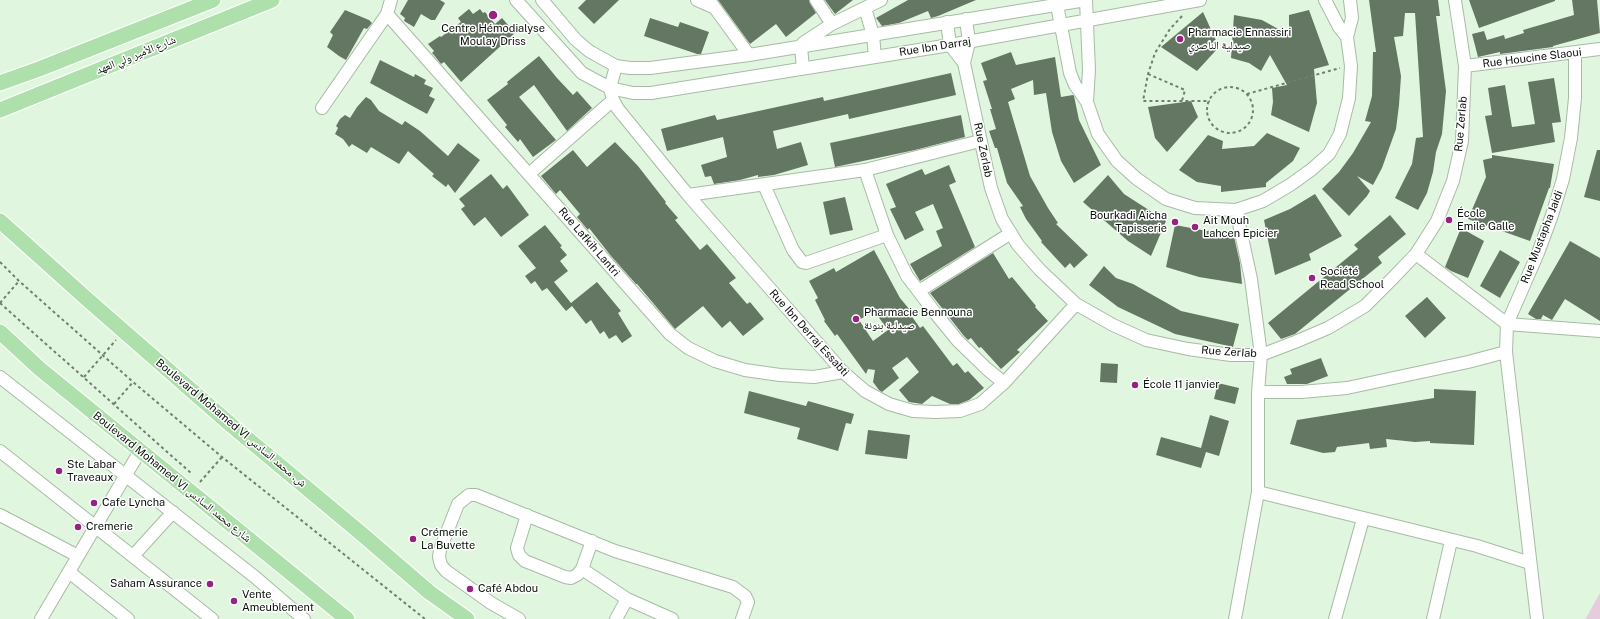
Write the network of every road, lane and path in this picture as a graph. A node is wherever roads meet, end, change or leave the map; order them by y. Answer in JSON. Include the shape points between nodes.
{"nodes":[{"id":1,"x":213,"y":0,"type":"edge"},
{"id":2,"x":272,"y":0,"type":"edge"},
{"id":3,"x":391,"y":0,"type":"edge"},
{"id":4,"x":508,"y":0,"type":"edge"},
{"id":5,"x":542,"y":0,"type":"edge"},
{"id":6,"x":697,"y":0,"type":"edge"},
{"id":7,"x":816,"y":0,"type":"edge"},
{"id":8,"x":881,"y":0,"type":"edge"},
{"id":9,"x":1086,"y":0,"type":"edge"},
{"id":10,"x":1199,"y":0,"type":"edge"},
{"id":11,"x":1325,"y":0,"type":"edge"},
{"id":12,"x":1350,"y":0,"type":"edge"},
{"id":13,"x":1455,"y":0,"type":"edge"},
{"id":14,"x":518,"y":2,"type":"edge"},
{"id":15,"x":711,"y":3,"type":"edge"},
{"id":16,"x":1057,"y":5,"type":"junction"},
{"id":17,"x":865,"y":8,"type":"junction"},
{"id":18,"x":386,"y":14,"type":"junction"},
{"id":19,"x":966,"y":19,"type":"junction"},
{"id":20,"x":1087,"y":21,"type":"junction"},
{"id":21,"x":946,"y":22,"type":"junction"},
{"id":22,"x":832,"y":24,"type":"junction"},
{"id":23,"x":1060,"y":26,"type":"junction"},
{"id":24,"x":873,"y":35,"type":"junction"},
{"id":25,"x":1347,"y":37,"type":"junction"},
{"id":26,"x":969,"y":42,"type":"junction"},
{"id":27,"x":950,"y":45,"type":"junction"},
{"id":28,"x":801,"y":47,"type":"junction"},
{"id":29,"x":1600,"y":49,"type":"edge"},
{"id":30,"x":1575,"y":53,"type":"junction"},
{"id":31,"x":749,"y":56,"type":"junction"},
{"id":32,"x":875,"y":57,"type":"junction"},
{"id":33,"x":964,"y":63,"type":"junction"},
{"id":34,"x":616,"y":66,"type":"junction"},
{"id":35,"x":1351,"y":66,"type":"junction"},
{"id":36,"x":1465,"y":66,"type":"junction"},
{"id":37,"x":803,"y":68,"type":"junction"},
{"id":38,"x":1148,"y":74,"type":"junction"},
{"id":39,"x":0,"y":83,"type":"edge"},
{"id":40,"x":612,"y":94,"type":"junction"},
{"id":41,"x":1247,"y":94,"type":"junction"},
{"id":42,"x":1182,"y":101,"type":"junction"},
{"id":43,"x":1210,"y":101,"type":"junction"},
{"id":44,"x":1087,"y":102,"type":"junction"},
{"id":45,"x":322,"y":108,"type":"dead end"},
{"id":46,"x":0,"y":110,"type":"edge"},
{"id":47,"x":980,"y":141,"type":"junction"},
{"id":48,"x":865,"y":170,"type":"junction"},
{"id":49,"x":529,"y":174,"type":"junction"},
{"id":50,"x":764,"y":185,"type":"junction"},
{"id":51,"x":688,"y":195,"type":"junction"},
{"id":52,"x":1236,"y":210,"type":"junction"},
{"id":53,"x":0,"y":221,"type":"edge"},
{"id":54,"x":1010,"y":233,"type":"junction"},
{"id":55,"x":887,"y":235,"type":"junction"},
{"id":56,"x":1416,"y":254,"type":"junction"},
{"id":57,"x":0,"y":262,"type":"edge"},
{"id":58,"x":19,"y":281,"type":"junction"},
{"id":59,"x":919,"y":291,"type":"junction"},
{"id":60,"x":0,"y":303,"type":"edge"},
{"id":61,"x":1076,"y":304,"type":"junction"},
{"id":62,"x":1507,"y":324,"type":"junction"},
{"id":63,"x":123,"y":331,"type":"junction"},
{"id":64,"x":1600,"y":331,"type":"edge"},
{"id":65,"x":0,"y":332,"type":"edge"},
{"id":66,"x":1506,"y":352,"type":"junction"},
{"id":67,"x":103,"y":355,"type":"junction"},
{"id":68,"x":1261,"y":355,"type":"junction"},
{"id":69,"x":843,"y":372,"type":"junction"},
{"id":70,"x":0,"y":377,"type":"edge"},
{"id":71,"x":84,"y":377,"type":"junction"},
{"id":72,"x":133,"y":382,"type":"junction"},
{"id":73,"x":1004,"y":383,"type":"junction"},
{"id":74,"x":1258,"y":392,"type":"junction"},
{"id":75,"x":114,"y":405,"type":"junction"},
{"id":76,"x":0,"y":451,"type":"edge"},
{"id":77,"x":140,"y":451,"type":"junction"},
{"id":78,"x":222,"y":457,"type":"junction"},
{"id":79,"x":126,"y":475,"type":"junction"},
{"id":80,"x":195,"y":476,"type":"dead end"},
{"id":81,"x":200,"y":482,"type":"dead end"},
{"id":82,"x":1258,"y":492,"type":"junction"},
{"id":83,"x":173,"y":512,"type":"junction"},
{"id":84,"x":0,"y":514,"type":"edge"},
{"id":85,"x":527,"y":515,"type":"junction"},
{"id":86,"x":1363,"y":519,"type":"junction"},
{"id":87,"x":96,"y":526,"type":"junction"},
{"id":88,"x":592,"y":541,"type":"junction"},
{"id":89,"x":1451,"y":541,"type":"junction"},
{"id":90,"x":78,"y":556,"type":"junction"},
{"id":91,"x":133,"y":556,"type":"junction"},
{"id":92,"x":1530,"y":563,"type":"junction"},
{"id":93,"x":582,"y":569,"type":"junction"},
{"id":94,"x":69,"y":572,"type":"junction"},
{"id":95,"x":627,"y":599,"type":"junction"},
{"id":96,"x":41,"y":619,"type":"edge"},
{"id":97,"x":128,"y":619,"type":"edge"},
{"id":98,"x":212,"y":619,"type":"edge"},
{"id":99,"x":304,"y":619,"type":"edge"},
{"id":100,"x":347,"y":619,"type":"edge"},
{"id":101,"x":425,"y":619,"type":"edge"},
{"id":102,"x":467,"y":619,"type":"edge"},
{"id":103,"x":519,"y":619,"type":"edge"},
{"id":104,"x":616,"y":619,"type":"edge"},
{"id":105,"x":672,"y":619,"type":"edge"},
{"id":106,"x":742,"y":619,"type":"edge"},
{"id":107,"x":1235,"y":619,"type":"edge"},
{"id":108,"x":1335,"y":619,"type":"edge"},
{"id":109,"x":1433,"y":619,"type":"edge"},
{"id":110,"x":1537,"y":619,"type":"edge"}],
"edges":[{"from":1,"to":39,"type":"main road","name":"شارع الأمير ولي العهد"},
{"from":2,"to":46,"type":"main road","name":"شارع الأمير ولي العهد"},
{"from":3,"to":18,"type":"street"},
{"from":4,"to":14,"type":"street"},
{"from":5,"to":34,"type":"street","via":[[580,44],[602,60]]},
{"from":6,"to":15,"type":"street"},
{"from":7,"to":22,"type":"street"},
{"from":8,"to":17,"type":"street"},
{"from":9,"to":16,"type":"street","name":"Rue Ibn Darraj"},
{"from":9,"to":20,"type":"street"},
{"from":10,"to":20,"type":"street","name":"Rue Ibn Darraj"},
{"from":10,"to":38,"type":"path","via":[[1170,28],[1155,54]]},
{"from":11,"to":25,"type":"street","via":[[1338,27]]},
{"from":12,"to":25,"type":"street","via":[[1352,18]]},
{"from":13,"to":36,"type":"street","name":"Rue ZerIab"},
{"from":14,"to":40,"type":"street","name":"Rue Ibn Darraj","via":[[574,65]]},
{"from":15,"to":31,"type":"street"},
{"from":16,"to":19,"type":"street","name":"Rue Ibn Darraj"},
{"from":16,"to":23,"type":"street"},
{"from":17,"to":22,"type":"street"},
{"from":17,"to":24,"type":"street"},
{"from":18,"to":45,"type":"street"},
{"from":18,"to":49,"type":"street","name":"Rue Lafkih Lantri"},
{"from":19,"to":21,"type":"street","name":"Rue Ibn Darraj"},
{"from":19,"to":26,"type":"street","name":"Rue ZerIab"},
{"from":20,"to":23,"type":"street","name":"Rue Ibn Darraj"},
{"from":20,"to":44,"type":"street"},
{"from":21,"to":24,"type":"street","name":"Rue Ibn Darraj"},
{"from":21,"to":27,"type":"street","name":"Rue ZerIab"},
{"from":22,"to":28,"type":"street","via":[[807,40]]},
{"from":23,"to":26,"type":"street","name":"Rue Ibn Darraj"},
{"from":23,"to":44,"type":"street","via":[[1070,73]]},
{"from":24,"to":28,"type":"street","name":"Rue Ibn Darraj"},
{"from":24,"to":32,"type":"street"},
{"from":25,"to":35,"type":"street"},
{"from":26,"to":27,"type":"street","name":"Rue Ibn Darraj"},
{"from":26,"to":33,"type":"street","name":"Rue ZerIab"},
{"from":27,"to":32,"type":"street","name":"Rue Ibn Darraj"},
{"from":27,"to":33,"type":"street","name":"Rue ZerIab"},
{"from":28,"to":31,"type":"street","name":"Rue Ibn Darraj"},
{"from":28,"to":37,"type":"street"},
{"from":29,"to":30,"type":"street","name":"Rue Houcine Slaoui"},
{"from":30,"to":36,"type":"street","name":"Rue Houcine Slaoui"},
{"from":30,"to":62,"type":"street","name":"Rue Mustapha Jaidi","via":[[1575,98],[1563,179],[1538,253]]},
{"from":31,"to":34,"type":"street","name":"Rue Ibn Darraj","via":[[650,68]]},
{"from":32,"to":37,"type":"street","name":"Rue Ibn Darraj"},
{"from":33,"to":47,"type":"street","name":"Rue ZerIab"},
{"from":34,"to":40,"type":"street"},
{"from":35,"to":41,"type":"path"},
{"from":35,"to":52,"type":"street","via":[[1349,98],[1340,134],[1329,154],[1290,185],[1263,201]]},
{"from":36,"to":56,"type":"street","name":"Rue ZerIab","via":[[1462,141],[1453,181],[1437,221]]},
{"from":37,"to":40,"type":"street","name":"Rue Ibn Darraj","via":[[669,91]]},
{"from":38,"to":42,"type":"path","via":[[1185,90]]},
{"from":38,"to":42,"type":"path","via":[[1144,101]]},
{"from":40,"to":49,"type":"street"},
{"from":40,"to":51,"type":"street","name":"Rue Ibn Derraj Essabti","via":[[618,109]]},
{"from":41,"to":43,"type":"path","via":[[1227,88],[1216,93]]},
{"from":41,"to":43,"type":"path","via":[[1253,106],[1251,121],[1237,132],[1224,132],[1214,126],[1209,119]]},
{"from":42,"to":43,"type":"path"},
{"from":44,"to":52,"type":"street","via":[[1098,134],[1117,162],[1137,179],[1166,199],[1195,208]]},
{"from":47,"to":48,"type":"street"},
{"from":47,"to":54,"type":"street","name":"Rue ZerIab","via":[[991,188]]},
{"from":48,"to":50,"type":"street"},
{"from":48,"to":55,"type":"street"},
{"from":49,"to":69,"type":"street","name":"Rue Lafkih Lantri","via":[[670,334],[688,348],[715,361],[745,370],[814,377]]},
{"from":50,"to":51,"type":"street"},
{"from":50,"to":55,"type":"street","via":[[793,250],[802,262],[806,263]]},
{"from":51,"to":69,"type":"street","name":"Rue Ibn Derraj Essabti"},
{"from":52,"to":68,"type":"street","via":[[1251,279]]},
{"from":53,"to":63,"type":"main road","name":"Boulevard Mohamed VI ش. محمد السادس"},
{"from":54,"to":59,"type":"street"},
{"from":54,"to":61,"type":"street","name":"Rue ZerIab","via":[[1040,270]]},
{"from":55,"to":59,"type":"street","via":[[907,276]]},
{"from":56,"to":62,"type":"street"},
{"from":56,"to":68,"type":"street","name":"Rue ZerIab","via":[[1365,306],[1328,328]]},
{"from":57,"to":58,"type":"path"},
{"from":58,"to":60,"type":"path"},
{"from":58,"to":67,"type":"path"},
{"from":59,"to":73,"type":"street","via":[[958,341]]},
{"from":60,"to":71,"type":"path"},
{"from":61,"to":68,"type":"street","name":"Rue ZerIab","via":[[1146,340],[1224,354]]},
{"from":61,"to":73,"type":"street","name":"Rue Ibn Derraj Essabti"},
{"from":62,"to":64,"type":"street"},
{"from":62,"to":66,"type":"street"},
{"from":63,"to":67,"type":"path"},
{"from":63,"to":102,"type":"main road","name":"Boulevard Mohamed VI ش. محمد السادس","via":[[429,592]]},
{"from":65,"to":77,"type":"main road","name":"Boulevard Mohamed VI شارع محمد السادس","via":[[40,369]]},
{"from":66,"to":74,"type":"street","via":[[1347,388]]},
{"from":66,"to":92,"type":"street"},
{"from":67,"to":71,"type":"path"},
{"from":67,"to":72,"type":"path"},
{"from":68,"to":74,"type":"street"},
{"from":69,"to":73,"type":"street","name":"Rue Ibn Derraj Essabti","via":[[865,391],[889,404],[935,412],[960,411],[980,404]]},
{"from":70,"to":79,"type":"street"},
{"from":71,"to":75,"type":"path"},
{"from":72,"to":75,"type":"path"},
{"from":72,"to":78,"type":"path"},
{"from":74,"to":82,"type":"street"},
{"from":75,"to":80,"type":"path"},
{"from":76,"to":87,"type":"street"},
{"from":77,"to":79,"type":"street"},
{"from":77,"to":100,"type":"main road","name":"Boulevard Mohamed VI شارع محمد السادس"},
{"from":78,"to":81,"type":"path"},
{"from":78,"to":101,"type":"path"},
{"from":79,"to":83,"type":"street"},
{"from":79,"to":87,"type":"street"},
{"from":82,"to":86,"type":"street"},
{"from":82,"to":107,"type":"street"},
{"from":83,"to":91,"type":"street"},
{"from":83,"to":99,"type":"street"},
{"from":84,"to":90,"type":"street"},
{"from":85,"to":88,"type":"street"},
{"from":85,"to":93,"type":"street","via":[[517,548],[525,560],[571,578]]},
{"from":85,"to":103,"type":"street","via":[[476,495],[469,495],[458,504],[439,557],[446,571],[491,603]]},
{"from":86,"to":89,"type":"street"},
{"from":86,"to":108,"type":"street"},
{"from":87,"to":90,"type":"street"},
{"from":87,"to":91,"type":"street"},
{"from":88,"to":93,"type":"street"},
{"from":88,"to":106,"type":"street","via":[[615,551],[733,588],[745,596],[748,602]]},
{"from":89,"to":92,"type":"street","via":[[1477,546]]},
{"from":89,"to":109,"type":"street"},
{"from":90,"to":94,"type":"street"},
{"from":91,"to":98,"type":"street"},
{"from":92,"to":110,"type":"street"},
{"from":93,"to":95,"type":"street"},
{"from":94,"to":96,"type":"street"},
{"from":94,"to":97,"type":"street"},
{"from":95,"to":104,"type":"street"},
{"from":95,"to":105,"type":"street"}]}
